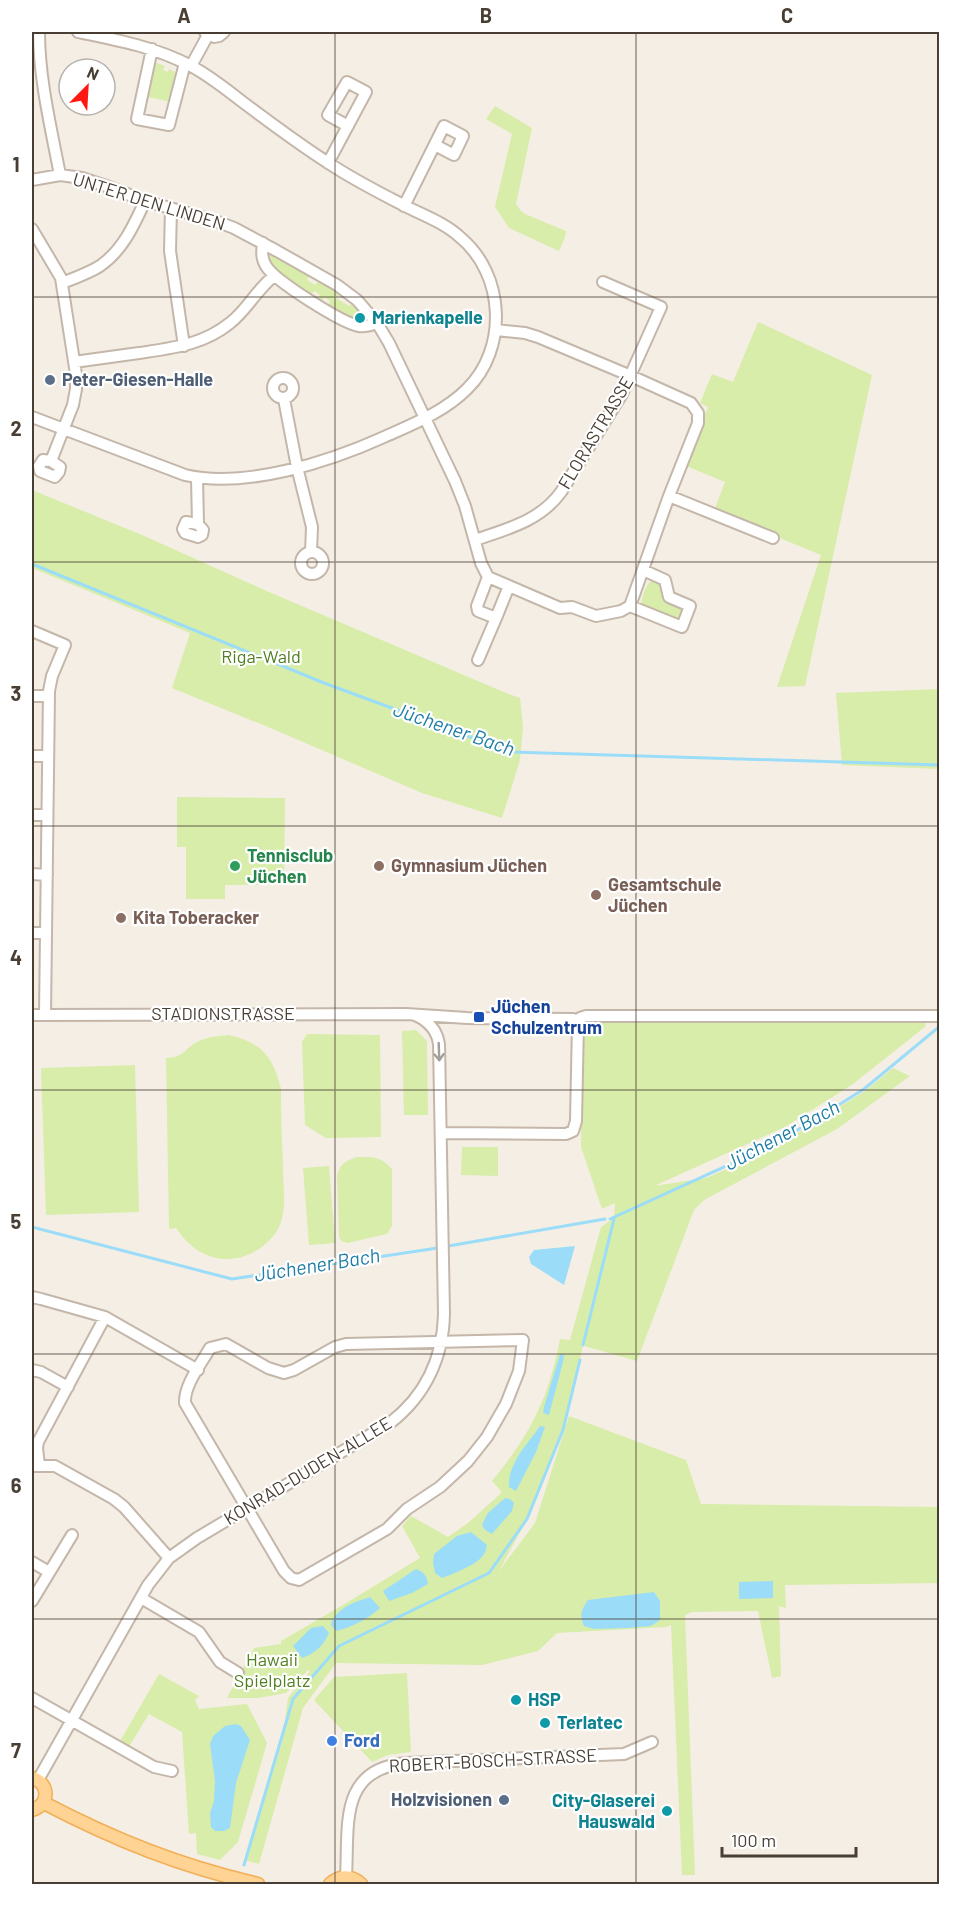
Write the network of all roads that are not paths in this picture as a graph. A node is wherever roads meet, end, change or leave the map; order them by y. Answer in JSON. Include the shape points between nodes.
{"nodes":[{"id":1,"x":39,"y":32,"type":"edge"},
{"id":2,"x":78,"y":32,"type":"edge"},
{"id":3,"x":224,"y":32,"type":"edge"},
{"id":4,"x":206,"y":33,"type":"edge"},
{"id":5,"x":152,"y":49,"type":"junction"},
{"id":6,"x":188,"y":65,"type":"junction"},
{"id":7,"x":348,"y":126,"type":"dead end"},
{"id":8,"x":435,"y":145,"type":"dead end"},
{"id":9,"x":328,"y":163,"type":"junction"},
{"id":10,"x":60,"y":175,"type":"junction"},
{"id":11,"x":32,"y":180,"type":"edge"},
{"id":12,"x":145,"y":201,"type":"junction"},
{"id":13,"x":404,"y":206,"type":"junction"},
{"id":14,"x":171,"y":208,"type":"junction"},
{"id":15,"x":32,"y":228,"type":"edge"},
{"id":16,"x":263,"y":243,"type":"junction"},
{"id":17,"x":274,"y":276,"type":"junction"},
{"id":18,"x":603,"y":282,"type":"dead end"},
{"id":19,"x":62,"y":283,"type":"junction"},
{"id":20,"x":377,"y":323,"type":"junction"},
{"id":21,"x":496,"y":330,"type":"junction"},
{"id":22,"x":184,"y":346,"type":"junction"},
{"id":23,"x":74,"y":362,"type":"junction"},
{"id":24,"x":631,"y":376,"type":"junction"},
{"id":25,"x":284,"y":399,"type":"dead end"},
{"id":26,"x":32,"y":417,"type":"edge"},
{"id":27,"x":425,"y":418,"type":"junction"},
{"id":28,"x":64,"y":428,"type":"junction"},
{"id":29,"x":51,"y":460,"type":"dead end"},
{"id":30,"x":297,"y":467,"type":"junction"},
{"id":31,"x":197,"y":478,"type":"junction"},
{"id":32,"x":669,"y":496,"type":"junction"},
{"id":33,"x":198,"y":524,"type":"dead end"},
{"id":34,"x":773,"y":538,"type":"dead end"},
{"id":35,"x":475,"y":540,"type":"junction"},
{"id":36,"x":311,"y":552,"type":"dead end"},
{"id":37,"x":643,"y":570,"type":"junction"},
{"id":38,"x":488,"y":577,"type":"junction"},
{"id":39,"x":509,"y":586,"type":"junction"},
{"id":40,"x":630,"y":606,"type":"junction"},
{"id":41,"x":496,"y":618,"type":"junction"},
{"id":42,"x":32,"y":631,"type":"edge"},
{"id":43,"x":478,"y":660,"type":"dead end"},
{"id":44,"x":32,"y":696,"type":"edge"},
{"id":45,"x":48,"y":696,"type":"junction"},
{"id":46,"x":32,"y":756,"type":"edge"},
{"id":47,"x":48,"y":756,"type":"junction"},
{"id":48,"x":32,"y":815,"type":"edge"},
{"id":49,"x":47,"y":815,"type":"junction"},
{"id":50,"x":32,"y":874,"type":"edge"},
{"id":51,"x":46,"y":874,"type":"junction"},
{"id":52,"x":32,"y":933,"type":"edge"},
{"id":53,"x":46,"y":933,"type":"junction"},
{"id":54,"x":32,"y":1015,"type":"edge"},
{"id":55,"x":45,"y":1015,"type":"junction"},
{"id":56,"x":415,"y":1015,"type":"junction"},
{"id":57,"x":939,"y":1016,"type":"edge"},
{"id":58,"x":462,"y":1018,"type":"junction"},
{"id":59,"x":578,"y":1022,"type":"junction"},
{"id":60,"x":434,"y":1030,"type":"junction"},
{"id":61,"x":441,"y":1133,"type":"junction"},
{"id":62,"x":32,"y":1298,"type":"edge"},
{"id":63,"x":105,"y":1317,"type":"junction"},
{"id":64,"x":442,"y":1342,"type":"junction"},
{"id":65,"x":32,"y":1370,"type":"edge"},
{"id":66,"x":198,"y":1370,"type":"junction"},
{"id":67,"x":68,"y":1387,"type":"junction"},
{"id":68,"x":35,"y":1466,"type":"edge"},
{"id":69,"x":246,"y":1509,"type":"junction"},
{"id":70,"x":72,"y":1535,"type":"dead end"},
{"id":71,"x":169,"y":1558,"type":"junction"},
{"id":72,"x":32,"y":1562,"type":"edge"},
{"id":73,"x":49,"y":1572,"type":"junction"},
{"id":74,"x":141,"y":1598,"type":"junction"},
{"id":75,"x":32,"y":1601,"type":"edge"},
{"id":76,"x":238,"y":1672,"type":"dead end"},
{"id":77,"x":32,"y":1698,"type":"edge"},
{"id":78,"x":71,"y":1721,"type":"junction"},
{"id":79,"x":652,"y":1742,"type":"dead end"},
{"id":80,"x":172,"y":1772,"type":"dead end"},
{"id":81,"x":35,"y":1779,"type":"edge"},
{"id":82,"x":44,"y":1803,"type":"junction"},
{"id":83,"x":32,"y":1810,"type":"edge"},
{"id":84,"x":346,"y":1877,"type":"junction"},
{"id":85,"x":258,"y":1884,"type":"edge"},
{"id":86,"x":330,"y":1884,"type":"edge"},
{"id":87,"x":361,"y":1884,"type":"edge"}],
"edges":[{"from":1,"to":10,"type":"street"},
{"from":2,"to":5,"type":"street"},
{"from":3,"to":4,"type":"street","via":[[217,37]]},
{"from":4,"to":6,"type":"street"},
{"from":5,"to":6,"type":"street"},
{"from":5,"to":6,"type":"street","via":[[138,119],[169,125]]},
{"from":6,"to":9,"type":"street"},
{"from":7,"to":9,"type":"street"},
{"from":8,"to":13,"type":"street"},
{"from":9,"to":13,"type":"street"},
{"from":10,"to":11,"type":"street","name":"UNTER DEN LINDEN"},
{"from":10,"to":12,"type":"street","name":"UNTER DEN LINDEN","via":[[92,181]]},
{"from":12,"to":14,"type":"street","name":"UNTER DEN LINDEN"},
{"from":12,"to":19,"type":"street","via":[[129,236],[105,262]]},
{"from":13,"to":21,"type":"street","via":[[446,227],[473,250],[493,290]]},
{"from":14,"to":16,"type":"street","name":"UNTER DEN LINDEN","via":[[223,224]]},
{"from":14,"to":22,"type":"street","via":[[170,250]]},
{"from":15,"to":19,"type":"street"},
{"from":16,"to":17,"type":"street","via":[[263,261]]},
{"from":16,"to":20,"type":"street","name":"UNTER DEN LINDEN","via":[[348,292]]},
{"from":17,"to":20,"type":"street","via":[[349,322],[364,327]]},
{"from":17,"to":22,"type":"street","via":[[224,328]]},
{"from":18,"to":24,"type":"street","name":"FLORASTRASSE","via":[[661,307]]},
{"from":19,"to":23,"type":"street"},
{"from":20,"to":27,"type":"street","name":"UNTER DEN LINDEN"},
{"from":21,"to":24,"type":"street","via":[[534,336]]},
{"from":21,"to":27,"type":"street","via":[[490,353],[472,384],[458,398]]},
{"from":22,"to":23,"type":"street"},
{"from":23,"to":28,"type":"street","via":[[75,394]]},
{"from":24,"to":32,"type":"street","via":[[691,404],[699,413],[697,428]]},
{"from":24,"to":35,"type":"street","name":"FLORASTRASSE","via":[[552,502],[528,520]]},
{"from":25,"to":30,"type":"street"},
{"from":26,"to":28,"type":"street"},
{"from":27,"to":30,"type":"street","via":[[363,446]]},
{"from":27,"to":35,"type":"street","name":"UNTER DEN LINDEN","via":[[461,494]]},
{"from":28,"to":29,"type":"street"},
{"from":28,"to":31,"type":"street"},
{"from":30,"to":31,"type":"street","via":[[240,478]]},
{"from":30,"to":36,"type":"street","via":[[312,527]]},
{"from":31,"to":33,"type":"street"},
{"from":32,"to":34,"type":"street"},
{"from":32,"to":37,"type":"street"},
{"from":35,"to":38,"type":"street","name":"UNTER DEN LINDEN"},
{"from":37,"to":40,"type":"street"},
{"from":37,"to":40,"type":"street","via":[[665,580],[669,597],[690,606],[682,627]]},
{"from":38,"to":39,"type":"street"},
{"from":38,"to":41,"type":"street","via":[[477,606],[478,611]]},
{"from":39,"to":40,"type":"street","via":[[560,608],[572,607],[596,616]]},
{"from":39,"to":41,"type":"street"},
{"from":41,"to":43,"type":"street"},
{"from":42,"to":45,"type":"street","via":[[65,645]]},
{"from":44,"to":45,"type":"street"},
{"from":45,"to":47,"type":"street"},
{"from":46,"to":47,"type":"street"},
{"from":47,"to":49,"type":"street"},
{"from":48,"to":49,"type":"street"},
{"from":49,"to":51,"type":"street"},
{"from":50,"to":51,"type":"street"},
{"from":51,"to":53,"type":"street"},
{"from":52,"to":53,"type":"street"},
{"from":53,"to":55,"type":"street"},
{"from":54,"to":55,"type":"street","name":"STADIONSTRASSE"},
{"from":55,"to":56,"type":"street","name":"STADIONSTRASSE"},
{"from":56,"to":58,"type":"street","name":"STADIONSTRASSE"},
{"from":56,"to":60,"type":"street"},
{"from":57,"to":59,"type":"street","name":"STADIONSTRASSE","via":[[585,1016]]},
{"from":58,"to":59,"type":"street","name":"STADIONSTRASSE"},
{"from":58,"to":60,"type":"street"},
{"from":59,"to":61,"type":"street","via":[[573,1131]]},
{"from":60,"to":61,"type":"street","name":"KONRAD-DUDEN-ALLEE","one_way":true,"via":[[439,1044]]},
{"from":61,"to":64,"type":"street","name":"KONRAD-DUDEN-ALLEE"},
{"from":62,"to":63,"type":"street"},
{"from":63,"to":66,"type":"street"},
{"from":63,"to":67,"type":"street"},
{"from":64,"to":66,"type":"street","via":[[341,1344],[284,1373],[271,1370],[226,1344],[210,1348]]},
{"from":64,"to":69,"type":"street","name":"KONRAD-DUDEN-ALLEE","via":[[426,1383],[398,1417]]},
{"from":64,"to":69,"type":"street","via":[[523,1340],[516,1377],[496,1424],[451,1478],[383,1531],[299,1580],[284,1571]]},
{"from":65,"to":67,"type":"street"},
{"from":66,"to":69,"type":"street","via":[[186,1391],[186,1407]]},
{"from":67,"to":68,"type":"street","via":[[38,1442]]},
{"from":68,"to":71,"type":"street","via":[[58,1467],[118,1501]]},
{"from":69,"to":71,"type":"street","name":"KONRAD-DUDEN-ALLEE"},
{"from":70,"to":73,"type":"street"},
{"from":71,"to":74,"type":"street","name":"KONRAD-DUDEN-ALLEE"},
{"from":72,"to":73,"type":"street"},
{"from":73,"to":75,"type":"street"},
{"from":74,"to":76,"type":"street","via":[[199,1632],[220,1662]]},
{"from":74,"to":78,"type":"street","name":"KONRAD-DUDEN-ALLEE"},
{"from":77,"to":78,"type":"street"},
{"from":78,"to":80,"type":"street","via":[[154,1767]]},
{"from":78,"to":81,"type":"street","name":"KONRAD-DUDEN-ALLEE"},
{"from":79,"to":84,"type":"street","name":"ROBERT-BOSCH-STRASSE","via":[[624,1754],[382,1767],[365,1779],[352,1797]]},
{"from":81,"to":82,"type":"main road","via":[[46,1792]]},
{"from":82,"to":83,"type":"main road"},
{"from":82,"to":85,"type":"main road","via":[[139,1848]]},
{"from":84,"to":86,"type":"main road"},
{"from":84,"to":87,"type":"main road"}]}
